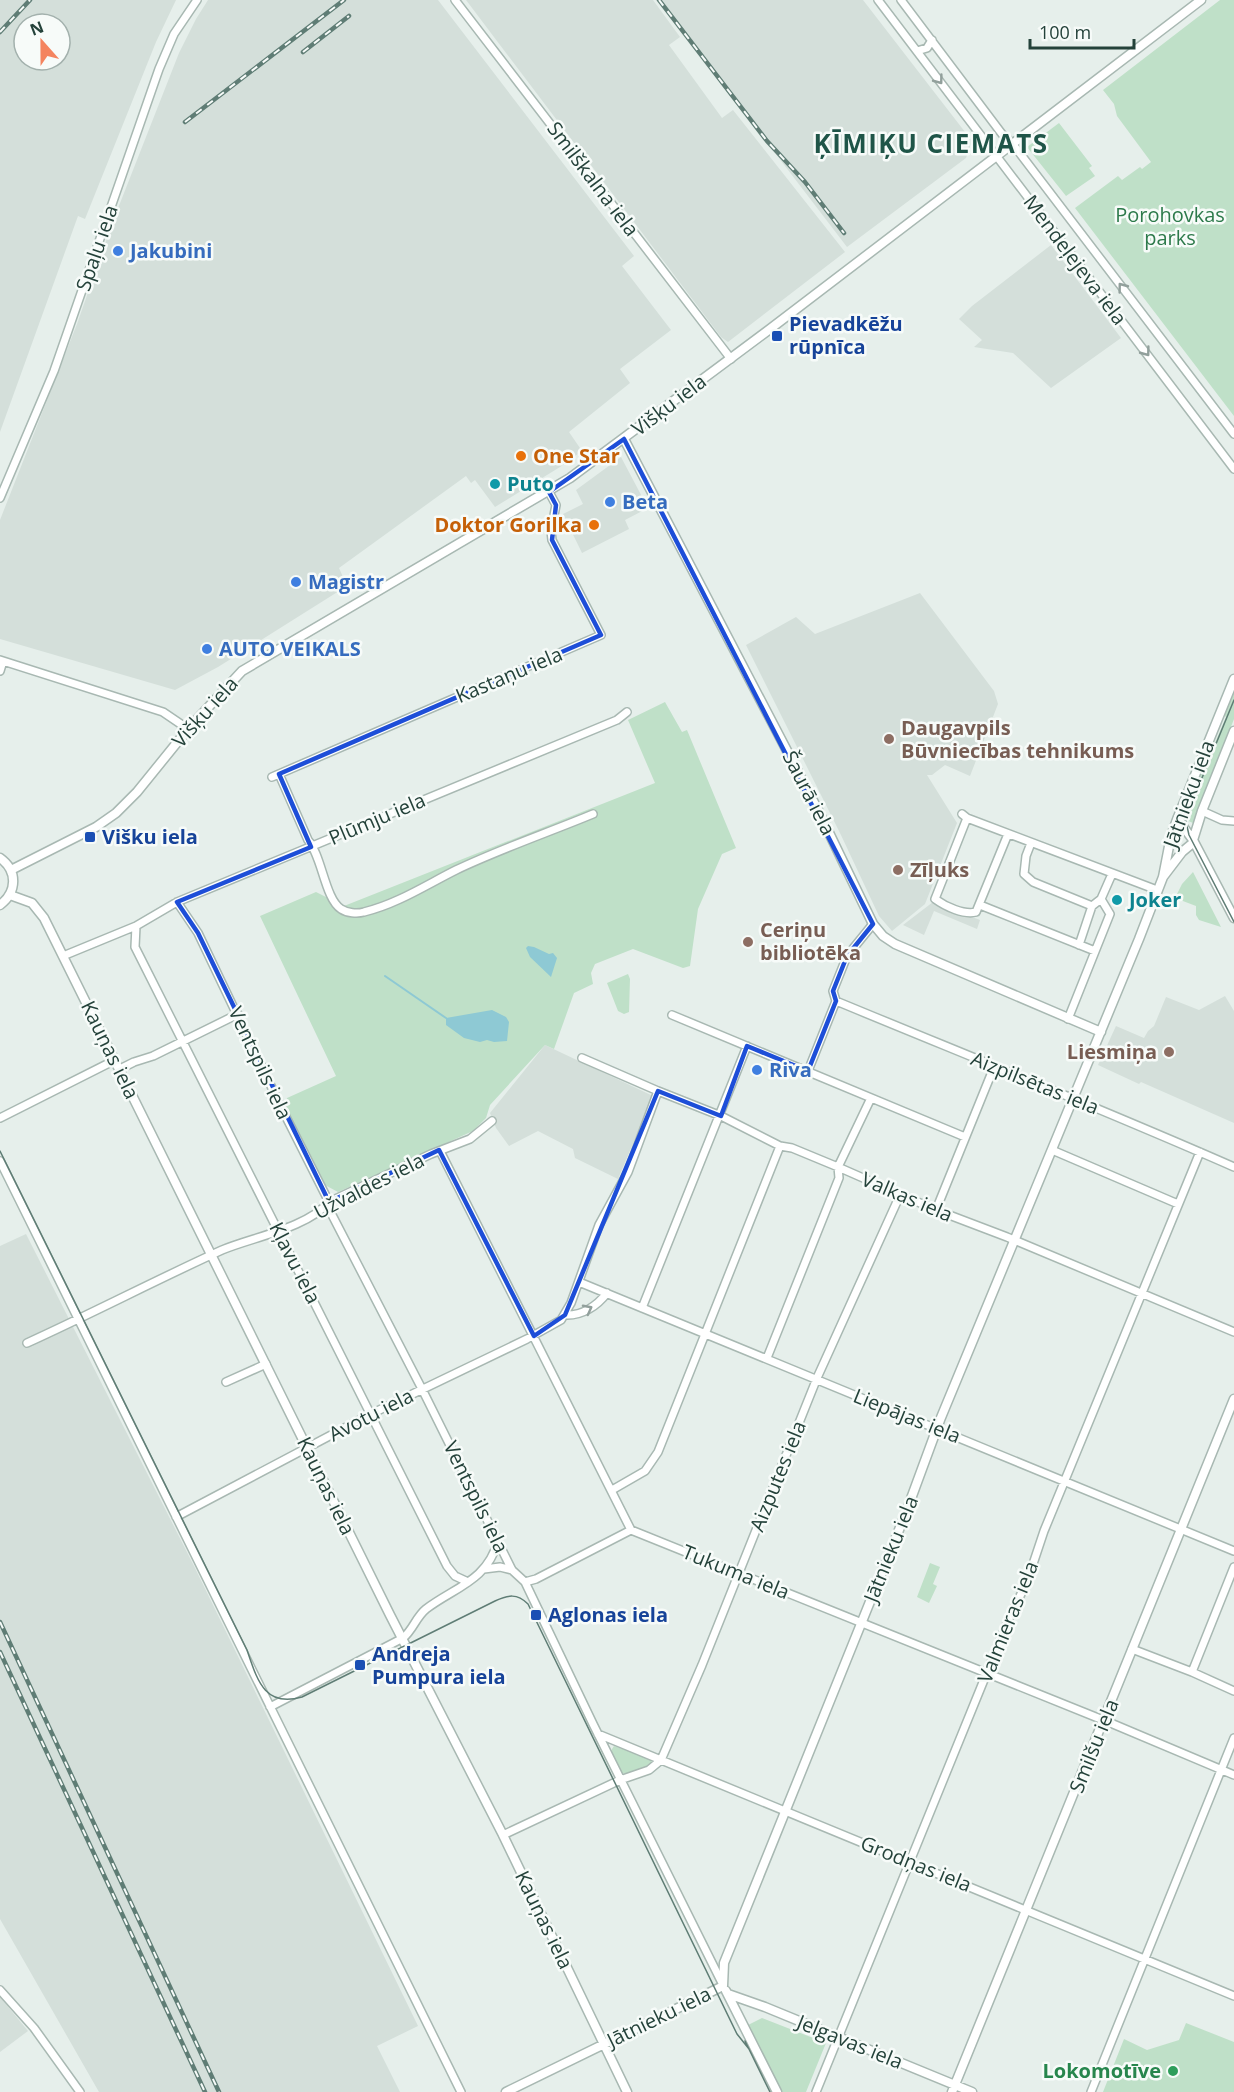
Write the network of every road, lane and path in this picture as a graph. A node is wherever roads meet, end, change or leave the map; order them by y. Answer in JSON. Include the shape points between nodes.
{"nodes":[{"id":1,"x":197,"y":0,"type":"edge"},
{"id":2,"x":455,"y":0,"type":"edge"},
{"id":3,"x":878,"y":0,"type":"edge"},
{"id":4,"x":902,"y":0,"type":"edge"},
{"id":5,"x":1201,"y":0,"type":"edge"},
{"id":6,"x":932,"y":40,"type":"junction"},
{"id":7,"x":917,"y":51,"type":"junction"},
{"id":8,"x":1012,"y":143,"type":"junction"},
{"id":9,"x":995,"y":156,"type":"junction"},
{"id":10,"x":730,"y":359,"type":"junction"},
{"id":11,"x":1234,"y":434,"type":"edge"},
{"id":12,"x":624,"y":439,"type":"junction"},
{"id":13,"x":1234,"y":469,"type":"edge"},
{"id":14,"x":549,"y":492,"type":"junction"},
{"id":15,"x":0,"y":498,"type":"edge"},
{"id":16,"x":1,"y":661,"type":"edge"},
{"id":17,"x":0,"y":671,"type":"edge"},
{"id":18,"x":1234,"y":679,"type":"edge"},
{"id":19,"x":627,"y":712,"type":"dead end"},
{"id":20,"x":188,"y":729,"type":"junction"},
{"id":21,"x":1234,"y":731,"type":"edge"},
{"id":22,"x":1202,"y":811,"type":"junction"},
{"id":23,"x":593,"y":814,"type":"dead end"},
{"id":24,"x":1178,"y":817,"type":"junction"},
{"id":25,"x":1234,"y":820,"type":"edge"},
{"id":26,"x":1008,"y":834,"type":"junction"},
{"id":27,"x":1194,"y":841,"type":"junction"},
{"id":28,"x":1031,"y":843,"type":"junction"},
{"id":29,"x":313,"y":846,"type":"junction"},
{"id":30,"x":0,"y":858,"type":"edge"},
{"id":31,"x":11,"y":870,"type":"junction"},
{"id":32,"x":1112,"y":874,"type":"junction"},
{"id":33,"x":1163,"y":877,"type":"junction"},
{"id":34,"x":1157,"y":890,"type":"junction"},
{"id":35,"x":10,"y":895,"type":"junction"},
{"id":36,"x":1101,"y":899,"type":"junction"},
{"id":37,"x":177,"y":902,"type":"junction"},
{"id":38,"x":0,"y":905,"type":"edge"},
{"id":39,"x":980,"y":905,"type":"junction"},
{"id":40,"x":1092,"y":906,"type":"junction"},
{"id":41,"x":1234,"y":918,"type":"edge"},
{"id":42,"x":873,"y":924,"type":"junction"},
{"id":43,"x":135,"y":930,"type":"junction"},
{"id":44,"x":1079,"y":945,"type":"junction"},
{"id":45,"x":1095,"y":951,"type":"junction"},
{"id":46,"x":63,"y":956,"type":"junction"},
{"id":47,"x":836,"y":1001,"type":"junction"},
{"id":48,"x":238,"y":1014,"type":"junction"},
{"id":49,"x":672,"y":1015,"type":"dead end"},
{"id":50,"x":1068,"y":1019,"type":"junction"},
{"id":51,"x":1101,"y":1032,"type":"junction"},
{"id":52,"x":184,"y":1042,"type":"junction"},
{"id":53,"x":747,"y":1046,"type":"junction"},
{"id":54,"x":582,"y":1058,"type":"dead end"},
{"id":55,"x":118,"y":1065,"type":"junction"},
{"id":56,"x":994,"y":1067,"type":"junction"},
{"id":57,"x":808,"y":1071,"type":"junction"},
{"id":58,"x":658,"y":1091,"type":"junction"},
{"id":59,"x":871,"y":1098,"type":"junction"},
{"id":60,"x":1074,"y":1099,"type":"junction"},
{"id":61,"x":721,"y":1116,"type":"junction"},
{"id":62,"x":0,"y":1118,"type":"edge"},
{"id":63,"x":492,"y":1121,"type":"dead end"},
{"id":64,"x":965,"y":1137,"type":"junction"},
{"id":65,"x":780,"y":1146,"type":"junction"},
{"id":66,"x":1052,"y":1150,"type":"junction"},
{"id":67,"x":440,"y":1151,"type":"junction"},
{"id":68,"x":1200,"y":1152,"type":"junction"},
{"id":69,"x":0,"y":1161,"type":"edge"},
{"id":70,"x":838,"y":1167,"type":"junction"},
{"id":71,"x":1234,"y":1167,"type":"edge"},
{"id":72,"x":900,"y":1195,"type":"junction"},
{"id":73,"x":329,"y":1202,"type":"junction"},
{"id":74,"x":1178,"y":1204,"type":"junction"},
{"id":75,"x":936,"y":1210,"type":"junction"},
{"id":76,"x":279,"y":1230,"type":"junction"},
{"id":77,"x":1014,"y":1240,"type":"junction"},
{"id":78,"x":212,"y":1255,"type":"junction"},
{"id":79,"x":579,"y":1282,"type":"junction"},
{"id":80,"x":607,"y":1293,"type":"junction"},
{"id":81,"x":1141,"y":1293,"type":"junction"},
{"id":82,"x":642,"y":1308,"type":"junction"},
{"id":83,"x":565,"y":1315,"type":"junction"},
{"id":84,"x":79,"y":1320,"type":"junction"},
{"id":85,"x":1234,"y":1332,"type":"edge"},
{"id":86,"x":704,"y":1333,"type":"junction"},
{"id":87,"x":534,"y":1336,"type":"junction"},
{"id":88,"x":27,"y":1343,"type":"dead end"},
{"id":89,"x":767,"y":1358,"type":"junction"},
{"id":90,"x":266,"y":1364,"type":"junction"},
{"id":91,"x":817,"y":1378,"type":"junction"},
{"id":92,"x":226,"y":1382,"type":"dead end"},
{"id":93,"x":422,"y":1389,"type":"junction"},
{"id":94,"x":1234,"y":1399,"type":"edge"},
{"id":95,"x":371,"y":1414,"type":"junction"},
{"id":96,"x":937,"y":1428,"type":"junction"},
{"id":97,"x":308,"y":1448,"type":"junction"},
{"id":98,"x":1065,"y":1481,"type":"junction"},
{"id":99,"x":612,"y":1490,"type":"junction"},
{"id":100,"x":176,"y":1517,"type":"junction"},
{"id":101,"x":1181,"y":1529,"type":"junction"},
{"id":102,"x":631,"y":1530,"type":"junction"},
{"id":103,"x":498,"y":1542,"type":"junction"},
{"id":104,"x":1234,"y":1551,"type":"edge"},
{"id":105,"x":1234,"y":1567,"type":"edge"},
{"id":106,"x":484,"y":1569,"type":"junction"},
{"id":107,"x":513,"y":1570,"type":"junction"},
{"id":108,"x":739,"y":1574,"type":"junction"},
{"id":109,"x":468,"y":1582,"type":"junction"},
{"id":110,"x":525,"y":1582,"type":"junction"},
{"id":111,"x":861,"y":1623,"type":"junction"},
{"id":112,"x":403,"y":1638,"type":"junction"},
{"id":113,"x":1132,"y":1649,"type":"junction"},
{"id":114,"x":1192,"y":1672,"type":"junction"},
{"id":115,"x":987,"y":1674,"type":"junction"},
{"id":116,"x":1234,"y":1691,"type":"edge"},
{"id":117,"x":270,"y":1707,"type":"junction"},
{"id":118,"x":1103,"y":1720,"type":"junction"},
{"id":119,"x":598,"y":1734,"type":"junction"},
{"id":120,"x":1234,"y":1738,"type":"edge"},
{"id":121,"x":661,"y":1760,"type":"junction"},
{"id":122,"x":1221,"y":1770,"type":"junction"},
{"id":123,"x":1234,"y":1775,"type":"edge"},
{"id":124,"x":620,"y":1780,"type":"junction"},
{"id":125,"x":786,"y":1810,"type":"junction"},
{"id":126,"x":503,"y":1835,"type":"junction"},
{"id":127,"x":910,"y":1862,"type":"junction"},
{"id":128,"x":1026,"y":1910,"type":"junction"},
{"id":129,"x":1145,"y":1959,"type":"junction"},
{"id":130,"x":0,"y":1990,"type":"edge"},
{"id":131,"x":725,"y":1990,"type":"junction"},
{"id":132,"x":1234,"y":1996,"type":"edge"},
{"id":133,"x":838,"y":2037,"type":"junction"},
{"id":134,"x":604,"y":2044,"type":"junction"},
{"id":135,"x":954,"y":2089,"type":"edge"},
{"id":136,"x":80,"y":2092,"type":"edge"},
{"id":137,"x":461,"y":2092,"type":"edge"},
{"id":138,"x":506,"y":2092,"type":"edge"},
{"id":139,"x":627,"y":2092,"type":"edge"},
{"id":140,"x":777,"y":2092,"type":"edge"},
{"id":141,"x":816,"y":2092,"type":"edge"},
{"id":142,"x":972,"y":2092,"type":"edge"},
{"id":143,"x":1091,"y":2092,"type":"edge"}],
"edges":[{"from":1,"to":15,"type":"street","name":"Spaļu iela","via":[[174,34],[159,69],[54,371]]},
{"from":2,"to":10,"type":"street","name":"Smilškalna iela"},
{"from":3,"to":7,"type":"street","name":"Mendeļejeva iela"},
{"from":4,"to":6,"type":"street","name":"Mendeļejeva iela"},
{"from":5,"to":8,"type":"street","name":"Višķu iela"},
{"from":6,"to":7,"type":"street","via":[[927,48]]},
{"from":6,"to":8,"type":"street","name":"Mendeļejeva iela"},
{"from":7,"to":9,"type":"street","name":"Mendeļejeva iela","one_way":true},
{"from":8,"to":9,"type":"street","name":"Višķu iela"},
{"from":11,"to":8,"type":"street","name":"Mendeļejeva iela","one_way":true},
{"from":9,"to":10,"type":"street","name":"Višķu iela"},
{"from":9,"to":13,"type":"street","name":"Mendeļejeva iela","one_way":true},
{"from":10,"to":12,"type":"street","name":"Višķu iela"},
{"from":12,"to":14,"type":"street","name":"Višķu iela"},
{"from":12,"to":42,"type":"street","name":"Šaurā iela","via":[[819,812]]},
{"from":14,"to":20,"type":"street","name":"Višķu iela","via":[[253,663]]},
{"from":14,"to":29,"type":"street","name":"Kastaņu iela","via":[[556,505],[552,540],[601,635],[276,775]]},
{"from":16,"to":17,"type":"street"},
{"from":16,"to":20,"type":"street","via":[[163,712]]},
{"from":18,"to":24,"type":"street","name":"Jātnieku iela"},
{"from":19,"to":29,"type":"street","name":"Plūmju iela","via":[[617,720]]},
{"from":20,"to":31,"type":"street","name":"Višķu iela","via":[[116,813]]},
{"from":21,"to":22,"type":"street","name":"Jātnieku iela"},
{"from":22,"to":25,"type":"street","via":[[1222,820]]},
{"from":22,"to":27,"type":"street","name":"Jātnieku iela"},
{"from":23,"to":29,"type":"street","via":[[457,870],[389,904],[359,913],[337,905]]},
{"from":24,"to":27,"type":"street"},
{"from":24,"to":33,"type":"street","name":"Jātnieku iela"},
{"from":26,"to":28,"type":"street"},
{"from":26,"to":39,"type":"street"},
{"from":26,"to":39,"type":"street","via":[[964,816],[935,899],[969,914]]},
{"from":27,"to":33,"type":"street","name":"Jātnieku iela"},
{"from":27,"to":41,"type":"street"},
{"from":28,"to":32,"type":"street"},
{"from":28,"to":40,"type":"street","via":[[1024,874],[1032,882]]},
{"from":29,"to":37,"type":"street","name":"Plūmju iela"},
{"from":30,"to":31,"type":"street"},
{"from":31,"to":35,"type":"street","via":[[14,881]]},
{"from":32,"to":34,"type":"street"},
{"from":32,"to":36,"type":"street"},
{"from":33,"to":34,"type":"street","name":"Jātnieku iela"},
{"from":34,"to":51,"type":"street","name":"Jātnieku iela"},
{"from":35,"to":38,"type":"street"},
{"from":35,"to":46,"type":"street","name":"Kauņas iela","via":[[37,908]]},
{"from":36,"to":40,"type":"street"},
{"from":36,"to":45,"type":"street","via":[[1110,914]]},
{"from":37,"to":43,"type":"street","name":"Plūmju iela"},
{"from":37,"to":48,"type":"street","name":"Ventspils iela","via":[[198,933]]},
{"from":39,"to":44,"type":"street"},
{"from":40,"to":44,"type":"street"},
{"from":42,"to":47,"type":"street","via":[[847,956],[833,991]]},
{"from":42,"to":50,"type":"street","name":"Šaurā iela","via":[[895,944]]},
{"from":43,"to":46,"type":"street","name":"Plūmju iela"},
{"from":43,"to":52,"type":"street","name":"Kļavu iela","via":[[135,947]]},
{"from":44,"to":45,"type":"street"},
{"from":45,"to":50,"type":"street"},
{"from":46,"to":55,"type":"street","name":"Kauņas iela"},
{"from":47,"to":56,"type":"street","name":"Aizpilsētas iela"},
{"from":47,"to":57,"type":"street"},
{"from":48,"to":52,"type":"street"},
{"from":48,"to":73,"type":"street","name":"Ventspils iela"},
{"from":49,"to":53,"type":"street"},
{"from":50,"to":51,"type":"street","name":"Šaurā iela"},
{"from":51,"to":60,"type":"street","name":"Jātnieku iela"},
{"from":52,"to":55,"type":"street"},
{"from":52,"to":76,"type":"street","name":"Kļavu iela"},
{"from":53,"to":57,"type":"street"},
{"from":53,"to":61,"type":"street"},
{"from":54,"to":58,"type":"street","name":"Valkas iela"},
{"from":55,"to":62,"type":"street"},
{"from":55,"to":78,"type":"street","name":"Kauņas iela"},
{"from":56,"to":60,"type":"street","name":"Aizpilsētas iela"},
{"from":56,"to":64,"type":"street"},
{"from":57,"to":59,"type":"street"},
{"from":58,"to":61,"type":"street","name":"Valkas iela"},
{"from":58,"to":79,"type":"street","via":[[628,1172],[599,1225]]},
{"from":59,"to":64,"type":"street"},
{"from":59,"to":70,"type":"street"},
{"from":60,"to":66,"type":"street","name":"Jātnieku iela"},
{"from":60,"to":68,"type":"street","name":"Aizpilsētas iela"},
{"from":61,"to":65,"type":"street","name":"Valkas iela"},
{"from":61,"to":82,"type":"street"},
{"from":63,"to":67,"type":"street","name":"Užvaldes iela","via":[[470,1139]]},
{"from":64,"to":75,"type":"street"},
{"from":65,"to":70,"type":"street","name":"Valkas iela"},
{"from":65,"to":86,"type":"street"},
{"from":66,"to":74,"type":"street"},
{"from":66,"to":77,"type":"street","name":"Jātnieku iela"},
{"from":67,"to":73,"type":"street","name":"Užvaldes iela"},
{"from":67,"to":87,"type":"street"},
{"from":68,"to":71,"type":"street","name":"Aizpilsētas iela"},
{"from":68,"to":74,"type":"street","name":"Valmieras iela"},
{"from":69,"to":84,"type":"street"},
{"from":70,"to":72,"type":"street","name":"Valkas iela"},
{"from":70,"to":89,"type":"street","via":[[839,1178]]},
{"from":72,"to":75,"type":"street","name":"Valkas iela"},
{"from":72,"to":91,"type":"street","name":"Aizputes iela"},
{"from":73,"to":76,"type":"street","name":"Užvaldes iela","via":[[316,1214]]},
{"from":73,"to":93,"type":"street","name":"Ventspils iela","via":[[330,1211]]},
{"from":74,"to":81,"type":"street","name":"Valmieras iela"},
{"from":75,"to":77,"type":"street","name":"Valkas iela"},
{"from":76,"to":78,"type":"street","name":"Užvaldes iela"},
{"from":76,"to":95,"type":"street","name":"Kļavu iela"},
{"from":77,"to":81,"type":"street","name":"Valkas iela"},
{"from":77,"to":96,"type":"street","name":"Jātnieku iela"},
{"from":78,"to":84,"type":"street","name":"Užvaldes iela"},
{"from":78,"to":90,"type":"street","name":"Kauņas iela"},
{"from":79,"to":80,"type":"street","name":"Liepājas iela"},
{"from":79,"to":83,"type":"street"},
{"from":80,"to":82,"type":"street","name":"Liepājas iela"},
{"from":83,"to":80,"type":"street","name":"Avotu iela","one_way":true,"via":[[576,1316],[599,1303]]},
{"from":81,"to":85,"type":"street","name":"Valkas iela"},
{"from":81,"to":98,"type":"street","name":"Valmieras iela"},
{"from":82,"to":86,"type":"street","name":"Liepājas iela"},
{"from":83,"to":87,"type":"street","name":"Avotu iela"},
{"from":84,"to":88,"type":"street","name":"Užvaldes iela"},
{"from":84,"to":100,"type":"street"},
{"from":86,"to":89,"type":"street","name":"Liepājas iela"},
{"from":86,"to":99,"type":"street","via":[[658,1452],[645,1471]]},
{"from":87,"to":93,"type":"street","name":"Avotu iela"},
{"from":87,"to":99,"type":"street"},
{"from":89,"to":91,"type":"street","name":"Liepājas iela"},
{"from":90,"to":92,"type":"street"},
{"from":90,"to":97,"type":"street","name":"Kauņas iela"},
{"from":91,"to":96,"type":"street","name":"Liepājas iela"},
{"from":91,"to":108,"type":"street","name":"Aizputes iela"},
{"from":93,"to":95,"type":"street","name":"Avotu iela"},
{"from":93,"to":103,"type":"street","name":"Ventspils iela"},
{"from":94,"to":101,"type":"street","name":"Smilšu iela"},
{"from":95,"to":97,"type":"street","name":"Avotu iela"},
{"from":95,"to":109,"type":"street","name":"Kļavu iela","via":[[447,1566],[455,1576]]},
{"from":96,"to":98,"type":"street","name":"Liepājas iela"},
{"from":96,"to":111,"type":"street","name":"Jātnieku iela"},
{"from":97,"to":100,"type":"street","name":"Avotu iela"},
{"from":97,"to":112,"type":"street","name":"Kauņas iela"},
{"from":98,"to":101,"type":"street","name":"Liepājas iela"},
{"from":98,"to":115,"type":"street","name":"Valmieras iela","via":[[1028,1582]]},
{"from":99,"to":102,"type":"street"},
{"from":100,"to":117,"type":"street"},
{"from":101,"to":104,"type":"street","name":"Liepājas iela"},
{"from":101,"to":113,"type":"street","name":"Smilšu iela"},
{"from":102,"to":108,"type":"street","name":"Tukuma iela"},
{"from":102,"to":110,"type":"street"},
{"from":103,"to":106,"type":"street","via":[[494,1557]]},
{"from":103,"to":107,"type":"street","name":"Ventspils iela"},
{"from":105,"to":114,"type":"street"},
{"from":106,"to":107,"type":"street","via":[[500,1566]]},
{"from":106,"to":109,"type":"street"},
{"from":107,"to":110,"type":"street","name":"Ventspils iela"},
{"from":108,"to":111,"type":"street","name":"Tukuma iela"},
{"from":108,"to":121,"type":"street","name":"Aizputes iela"},
{"from":109,"to":112,"type":"street","via":[[426,1609]]},
{"from":110,"to":119,"type":"street","name":"Ventspils iela"},
{"from":111,"to":115,"type":"street","name":"Tukuma iela"},
{"from":111,"to":125,"type":"street","name":"Jātnieku iela"},
{"from":112,"to":117,"type":"street"},
{"from":112,"to":126,"type":"street","name":"Kauņas iela"},
{"from":113,"to":114,"type":"street"},
{"from":113,"to":118,"type":"street","name":"Smilšu iela"},
{"from":114,"to":116,"type":"street"},
{"from":115,"to":118,"type":"street","name":"Tukuma iela"},
{"from":115,"to":127,"type":"street","name":"Valmieras iela"},
{"from":117,"to":137,"type":"street"},
{"from":118,"to":122,"type":"street","name":"Tukuma iela"},
{"from":118,"to":128,"type":"street","name":"Smilšu iela"},
{"from":119,"to":121,"type":"street","name":"Grodņas iela"},
{"from":119,"to":124,"type":"street","name":"Ventspils iela"},
{"from":120,"to":122,"type":"street"},
{"from":121,"to":124,"type":"street","via":[[649,1770]]},
{"from":121,"to":125,"type":"street","name":"Grodņas iela"},
{"from":122,"to":123,"type":"street","name":"Tukuma iela"},
{"from":122,"to":129,"type":"street"},
{"from":124,"to":126,"type":"street"},
{"from":124,"to":131,"type":"street","name":"Ventspils iela"},
{"from":125,"to":127,"type":"street","name":"Grodņas iela"},
{"from":125,"to":131,"type":"street","name":"Jātnieku iela","via":[[724,1963]]},
{"from":126,"to":134,"type":"street","name":"Kauņas iela"},
{"from":127,"to":128,"type":"street","name":"Grodņas iela"},
{"from":127,"to":133,"type":"street","name":"Valmieras iela"},
{"from":128,"to":129,"type":"street","name":"Grodņas iela"},
{"from":128,"to":135,"type":"street","name":"Smilšu iela"},
{"from":129,"to":132,"type":"street","name":"Grodņas iela"},
{"from":129,"to":143,"type":"street"},
{"from":130,"to":136,"type":"street","via":[[34,2028]]},
{"from":131,"to":133,"type":"street","name":"Jelgavas iela"},
{"from":131,"to":134,"type":"street","name":"Jātnieku iela"},
{"from":131,"to":140,"type":"street","name":"Ventspils iela"},
{"from":133,"to":135,"type":"street","name":"Jelgavas iela"},
{"from":133,"to":141,"type":"street","name":"Valmieras iela"},
{"from":134,"to":138,"type":"street","name":"Jātnieku iela"},
{"from":134,"to":139,"type":"street","name":"Kauņas iela"},
{"from":135,"to":142,"type":"street","name":"Jelgavas iela"}]}
